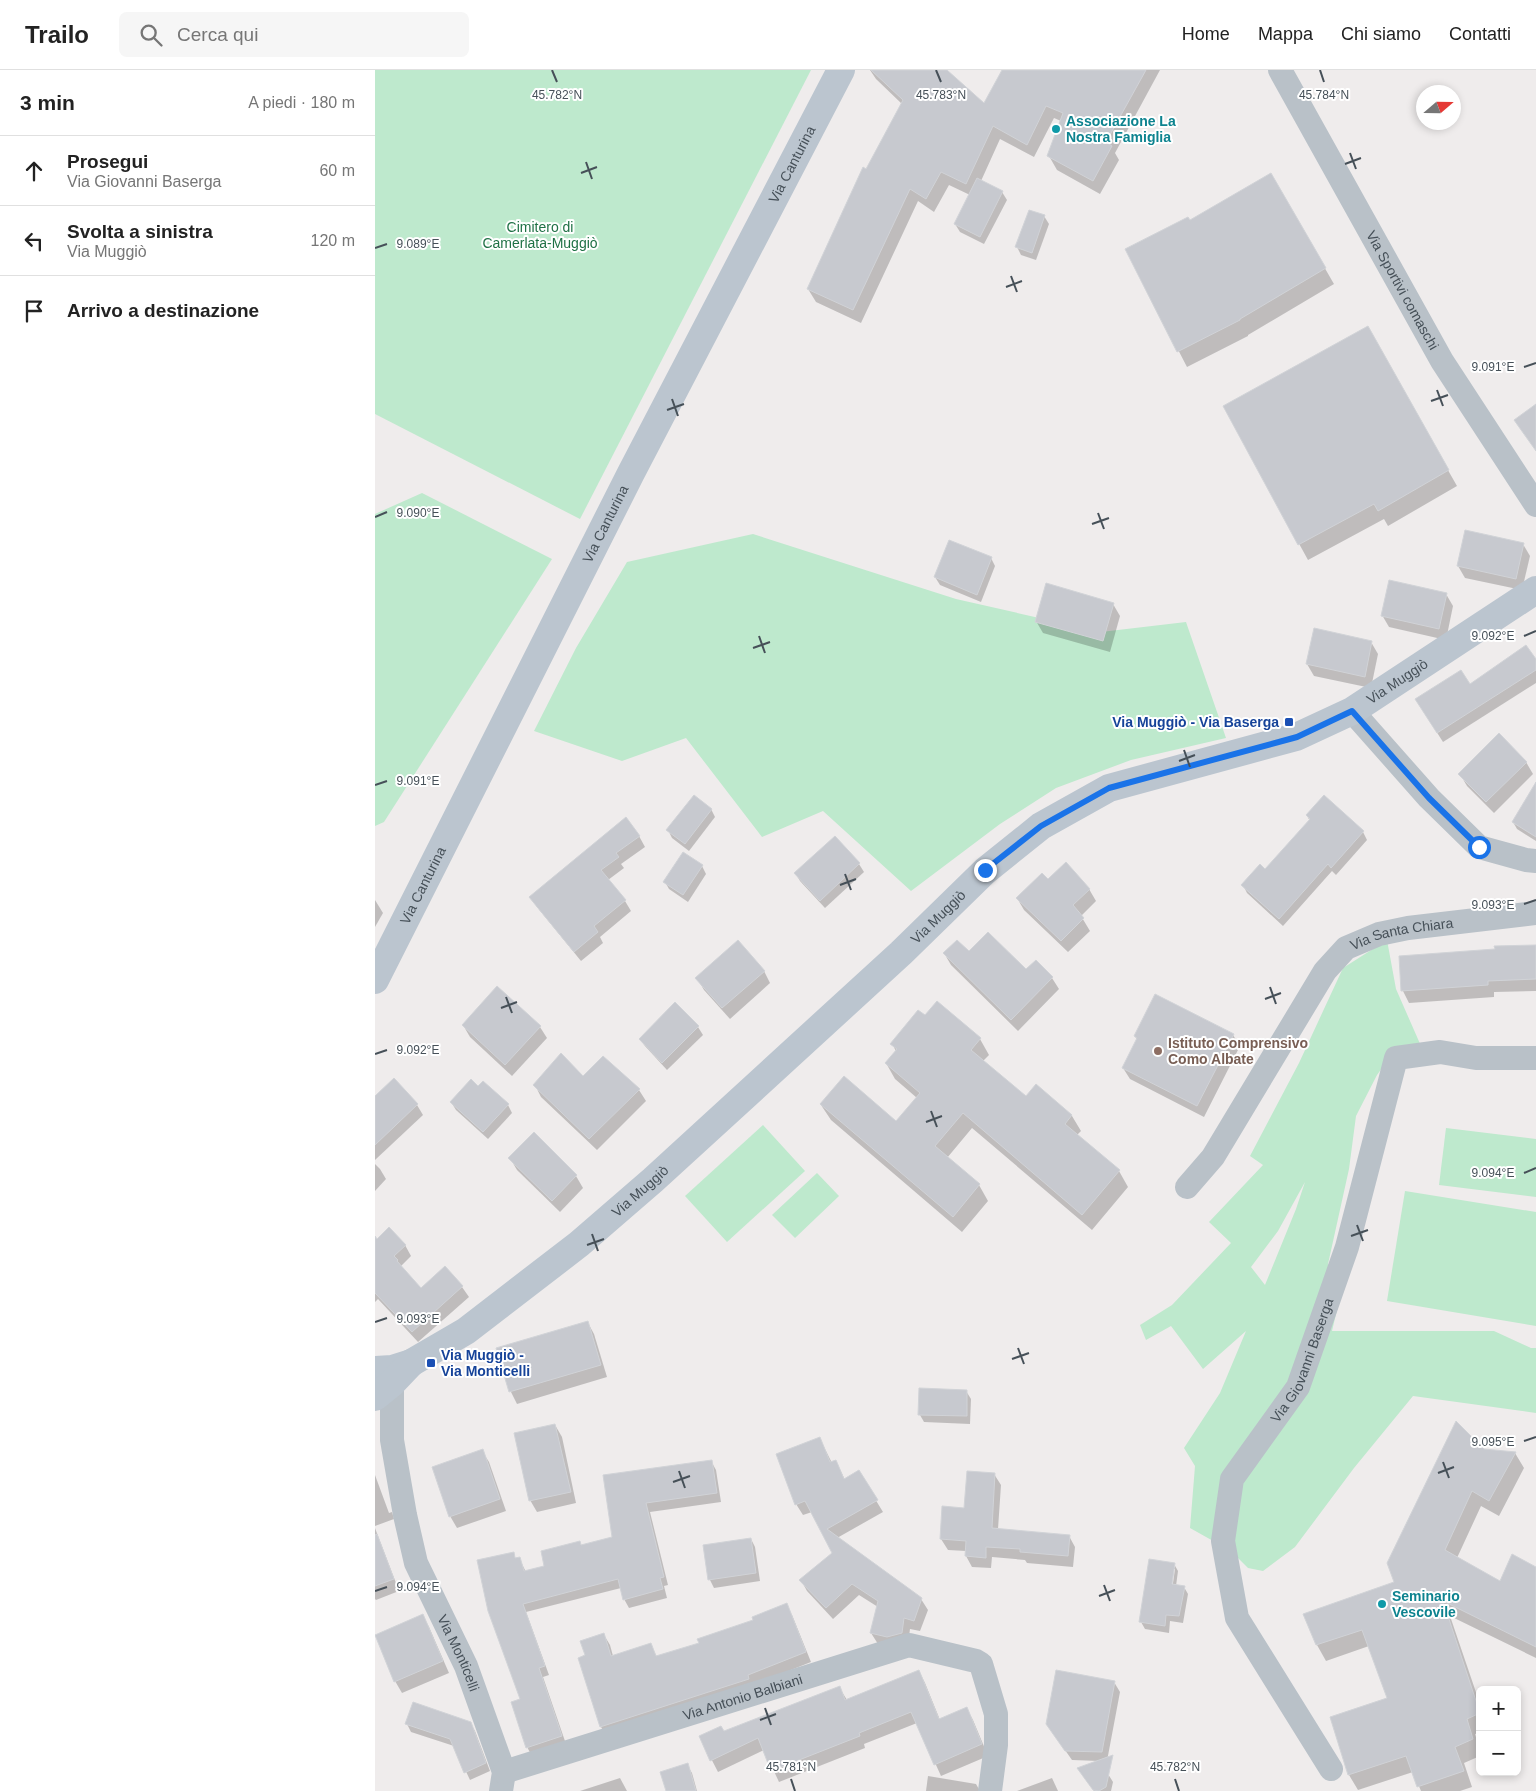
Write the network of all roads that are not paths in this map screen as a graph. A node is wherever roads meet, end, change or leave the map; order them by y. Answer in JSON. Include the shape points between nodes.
{"nodes":[{"id":1,"x":841,"y":70,"type":"edge"},
{"id":2,"x":1280,"y":70,"type":"edge"},
{"id":3,"x":1536,"y":505,"type":"edge"},
{"id":4,"x":1536,"y":590,"type":"edge"},
{"id":5,"x":1352,"y":711,"type":"junction"},
{"id":6,"x":1536,"y":861,"type":"edge"},
{"id":7,"x":1536,"y":914,"type":"edge"},
{"id":8,"x":375,"y":980,"type":"edge"},
{"id":9,"x":1536,"y":1058,"type":"edge"},
{"id":10,"x":1187,"y":1187,"type":"dead end"},
{"id":11,"x":389,"y":1376,"type":"edge"},
{"id":12,"x":1331,"y":1769,"type":"dead end"},
{"id":13,"x":503,"y":1782,"type":"edge"},
{"id":14,"x":990,"y":1791,"type":"edge"}],
"edges":[{"from":1,"to":8,"type":"street","name":"Via Canturina","via":[[631,473]]},
{"from":2,"to":3,"type":"street","name":"Via Sportivi comaschi","via":[[1442,361]]},
{"from":4,"to":5,"type":"street","name":"Via Muggiò"},
{"from":5,"to":6,"type":"street","via":[[1429,798],[1479,847]]},
{"from":5,"to":11,"type":"street","name":"Via Muggiò","via":[[1297,737],[1109,788],[1041,826],[985,870],[901,953],[579,1244],[466,1331]]},
{"from":7,"to":10,"type":"street","name":"Via Santa Chiara","via":[[1408,928],[1379,934],[1346,948],[1325,971],[1213,1157]]},
{"from":9,"to":12,"type":"street","name":"Via Giovanni Baserga","via":[[1476,1058],[1440,1052],[1396,1058],[1347,1247],[1298,1387],[1232,1479],[1223,1541],[1237,1618]]},
{"from":11,"to":13,"type":"street","name":"Via Monticelli","via":[[392,1440],[416,1563],[466,1666]]},
{"from":13,"to":14,"type":"street","name":"Via Antonio Balbiani","via":[[909,1645],[981,1664],[996,1714]]}]}
